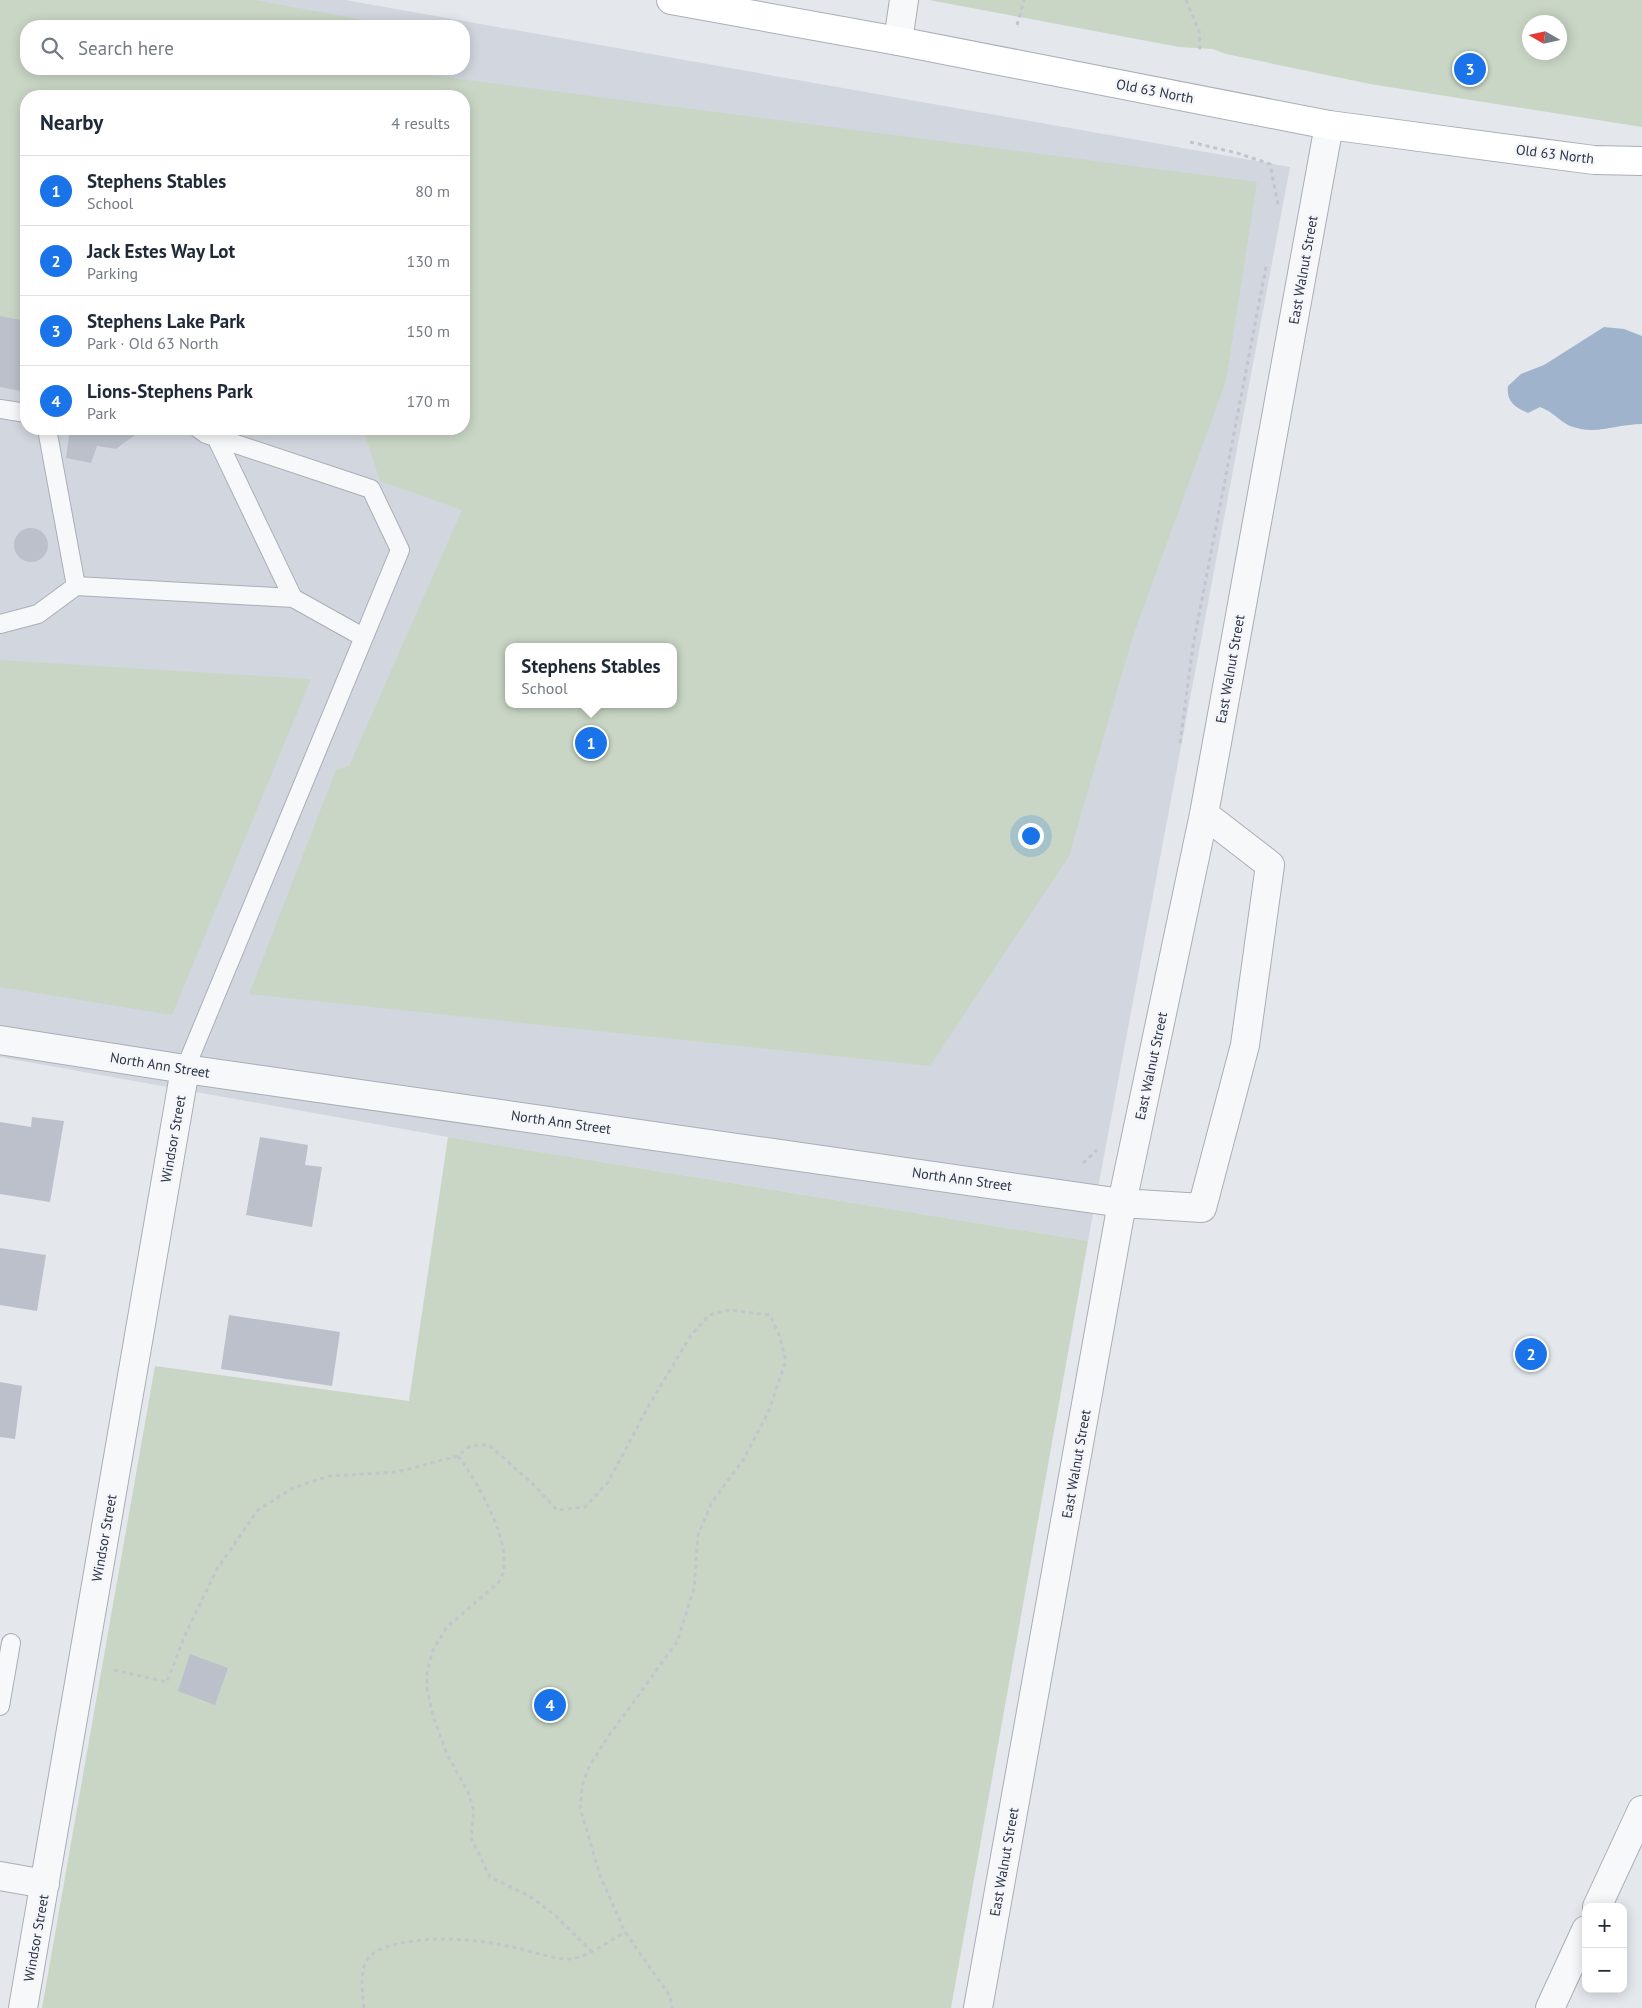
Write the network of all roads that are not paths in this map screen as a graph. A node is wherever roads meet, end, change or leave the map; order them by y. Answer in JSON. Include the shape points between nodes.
{"nodes":[{"id":1,"x":671,"y":0,"type":"edge"},
{"id":2,"x":904,"y":0,"type":"edge"},
{"id":3,"x":898,"y":40,"type":"junction"},
{"id":4,"x":1329,"y":124,"type":"junction"},
{"id":5,"x":1642,"y":161,"type":"edge"},
{"id":6,"x":0,"y":409,"type":"edge"},
{"id":7,"x":20,"y":412,"type":"edge"},
{"id":8,"x":49,"y":435,"type":"edge"},
{"id":9,"x":208,"y":435,"type":"edge"},
{"id":10,"x":216,"y":438,"type":"junction"},
{"id":11,"x":76,"y":586,"type":"junction"},
{"id":12,"x":293,"y":598,"type":"junction"},
{"id":13,"x":0,"y":624,"type":"edge"},
{"id":14,"x":363,"y":637,"type":"junction"},
{"id":15,"x":1204,"y":814,"type":"junction"},
{"id":16,"x":0,"y":1040,"type":"edge"},
{"id":17,"x":185,"y":1069,"type":"junction"},
{"id":18,"x":1122,"y":1203,"type":"junction"},
{"id":19,"x":11,"y":1643,"type":"dead end"},
{"id":20,"x":0,"y":1706,"type":"edge"},
{"id":21,"x":1642,"y":1810,"type":"edge"},
{"id":22,"x":0,"y":1876,"type":"edge"},
{"id":23,"x":45,"y":1884,"type":"junction"},
{"id":24,"x":1599,"y":1903,"type":"edge"},
{"id":25,"x":1582,"y":1939,"type":"edge"},
{"id":26,"x":23,"y":2008,"type":"edge"},
{"id":27,"x":978,"y":2008,"type":"edge"},
{"id":28,"x":1550,"y":2008,"type":"edge"}],
"edges":[{"from":1,"to":3,"type":"main road","name":"Old 63 North"},
{"from":2,"to":3,"type":"street"},
{"from":3,"to":4,"type":"main road","name":"Old 63 North"},
{"from":4,"to":5,"type":"main road","name":"Old 63 North","via":[[1594,160]]},
{"from":4,"to":15,"type":"street","name":"East Walnut Street"},
{"from":6,"to":7,"type":"lane"},
{"from":8,"to":11,"type":"lane"},
{"from":9,"to":10,"type":"lane"},
{"from":10,"to":12,"type":"lane"},
{"from":10,"to":14,"type":"lane","via":[[370,489],[400,550]]},
{"from":11,"to":12,"type":"lane"},
{"from":11,"to":13,"type":"lane","via":[[38,614]]},
{"from":12,"to":14,"type":"lane"},
{"from":14,"to":17,"type":"lane"},
{"from":15,"to":18,"type":"street","name":"East Walnut Street"},
{"from":15,"to":18,"type":"street","name":"North Ann Street","via":[[1270,866],[1245,1045],[1202,1208]]},
{"from":16,"to":17,"type":"street","name":"North Ann Street"},
{"from":17,"to":18,"type":"street","name":"North Ann Street"},
{"from":17,"to":23,"type":"street","name":"Windsor Street"},
{"from":18,"to":27,"type":"street","name":"East Walnut Street"},
{"from":19,"to":20,"type":"lane"},
{"from":21,"to":24,"type":"street"},
{"from":22,"to":23,"type":"street"},
{"from":23,"to":26,"type":"street","name":"Windsor Street"},
{"from":25,"to":28,"type":"street"}]}
